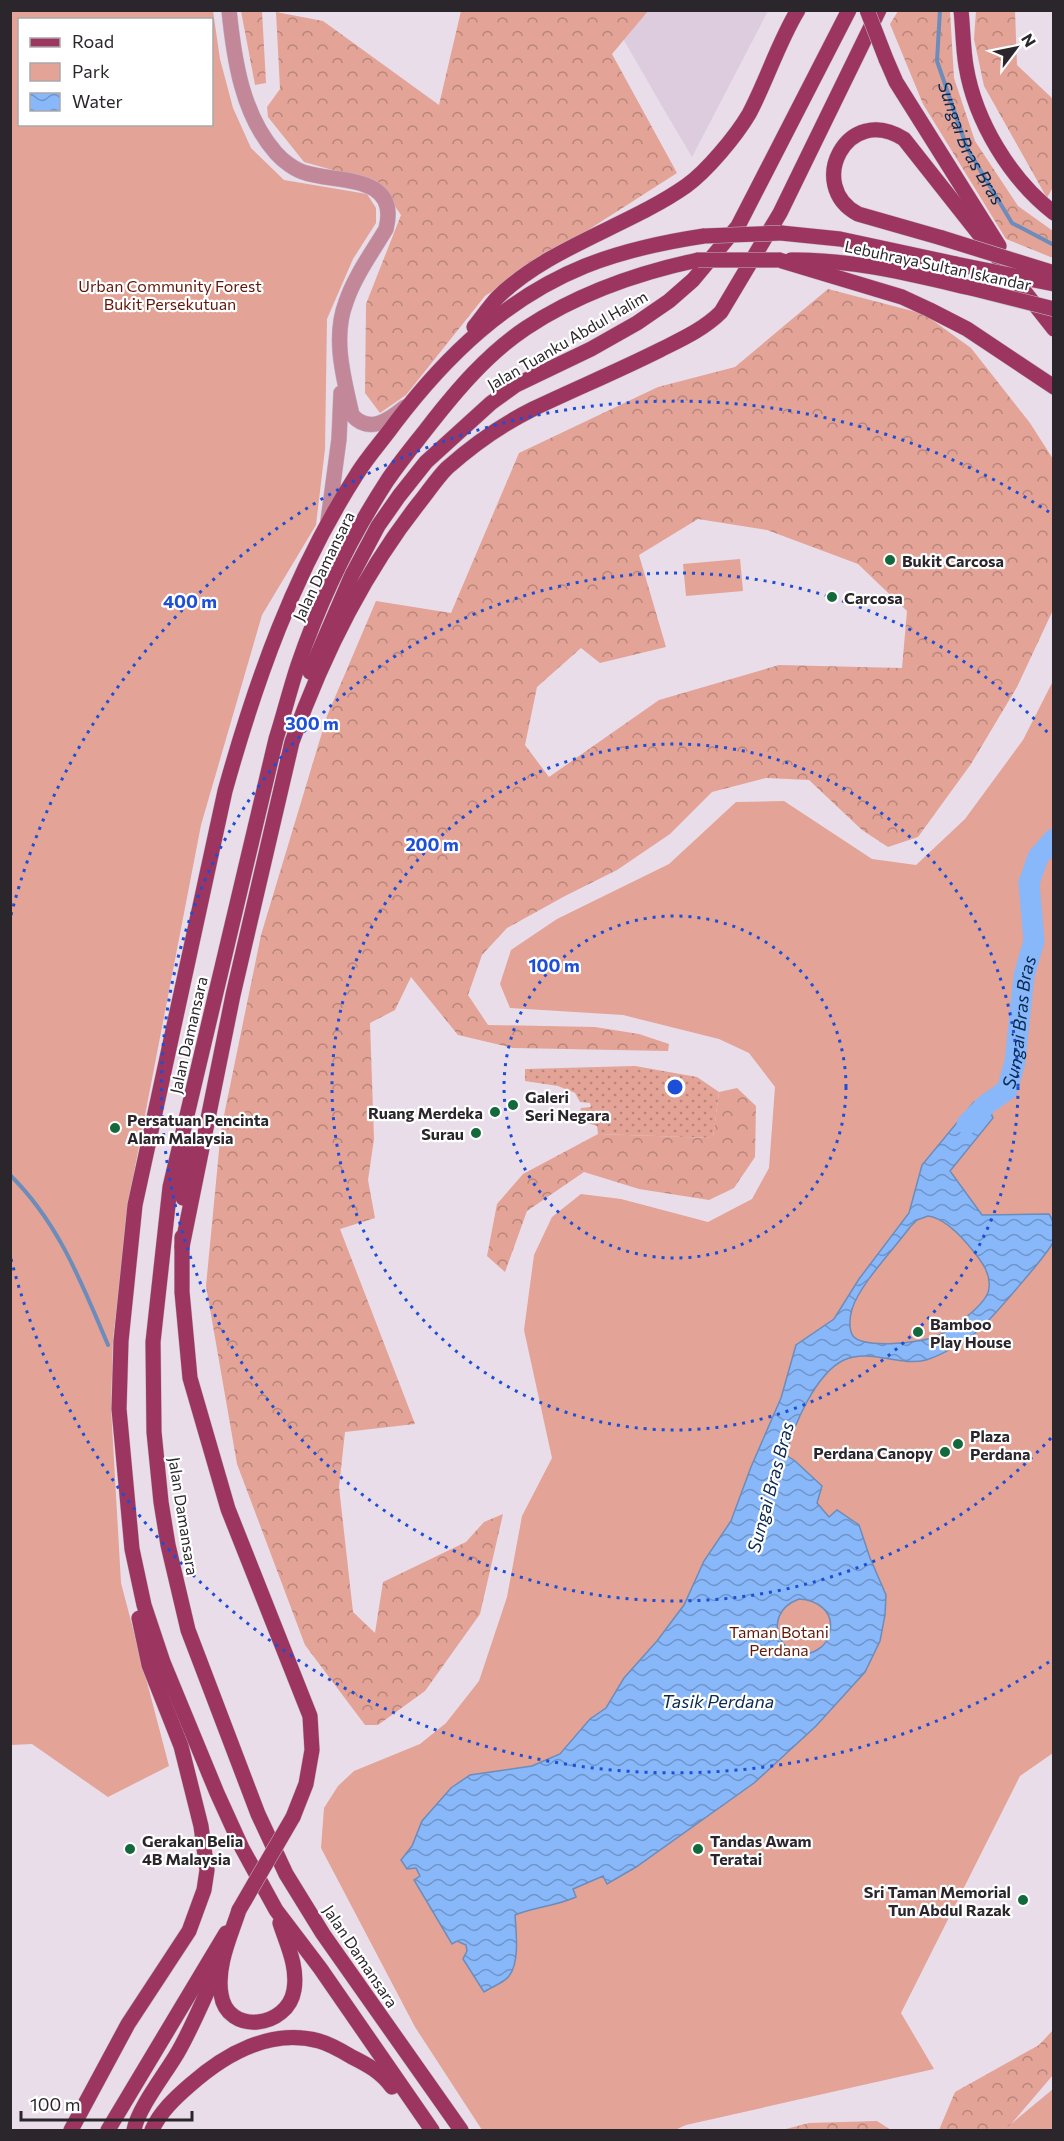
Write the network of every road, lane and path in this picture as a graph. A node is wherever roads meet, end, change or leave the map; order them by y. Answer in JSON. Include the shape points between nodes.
{"nodes":[{"id":1,"x":230,"y":10,"type":"edge"},
{"id":2,"x":798,"y":10,"type":"edge"},
{"id":3,"x":849,"y":10,"type":"edge"},
{"id":4,"x":867,"y":10,"type":"edge"},
{"id":5,"x":879,"y":10,"type":"edge"},
{"id":6,"x":961,"y":10,"type":"edge"},
{"id":7,"x":1053,"y":213,"type":"edge"},
{"id":8,"x":780,"y":233,"type":"joint"},
{"id":9,"x":779,"y":260,"type":"junction"},
{"id":10,"x":1053,"y":273,"type":"edge"},
{"id":11,"x":1053,"y":284,"type":"edge"},
{"id":12,"x":1053,"y":309,"type":"edge"},
{"id":13,"x":1053,"y":329,"type":"edge"},
{"id":14,"x":448,"y":359,"type":"junction"},
{"id":15,"x":342,"y":368,"type":"junction"},
{"id":16,"x":1053,"y":387,"type":"edge"},
{"id":17,"x":414,"y":399,"type":"junction"},
{"id":18,"x":328,"y":521,"type":"junction"},
{"id":19,"x":245,"y":868,"type":"junction"},
{"id":20,"x":193,"y":1093,"type":"junction"},
{"id":21,"x":182,"y":1247,"type":"junction"},
{"id":22,"x":132,"y":1549,"type":"junction"},
{"id":23,"x":239,"y":1910,"type":"junction"},
{"id":24,"x":276,"y":1910,"type":"junction"},
{"id":25,"x":225,"y":1954,"type":"junction"},
{"id":26,"x":71,"y":2130,"type":"edge"},
{"id":27,"x":108,"y":2130,"type":"edge"},
{"id":28,"x":134,"y":2130,"type":"edge"},
{"id":29,"x":152,"y":2130,"type":"edge"},
{"id":30,"x":423,"y":2130,"type":"edge"},
{"id":31,"x":432,"y":2130,"type":"edge"},
{"id":32,"x":461,"y":2130,"type":"edge"}],
"edges":[{"from":1,"to":15,"type":"street","name":"Jalan Damansara","via":[[239,76],[267,142],[290,165],[305,173],[373,188],[387,207],[386,229],[346,302],[340,330]]},
{"from":2,"to":14,"type":"main road","via":[[748,115],[711,163],[686,186],[557,255],[519,280],[497,298]]},
{"from":3,"to":19,"type":"main road","name":"Jalan Tuanku Abdul Halim","via":[[738,226],[693,280],[638,323],[516,385],[491,403],[426,462],[399,496],[352,575],[321,645],[294,714]]},
{"from":4,"to":13,"type":"main road","bridge":true,"via":[[896,82]]},
{"from":5,"to":21,"type":"main road","via":[[780,213],[722,312],[697,331],[490,432],[446,470],[401,526],[362,590],[310,694],[292,742],[232,995]]},
{"from":6,"to":7,"type":"main road","via":[[966,67],[979,110],[1006,162],[1036,199]]},
{"from":8,"to":11,"type":"main road","name":"Lebuhraya Sultan Iskandar","bridge":true,"via":[[840,239]]},
{"from":8,"to":14,"type":"main road","name":"Jalan Damansara","bridge":true,"via":[[704,236],[667,242],[585,266],[529,295]]},
{"from":9,"to":12,"type":"main road","name":"Lebuhraya Sultan Iskandar","bridge":true,"via":[[859,265]]},
{"from":9,"to":16,"type":"main road","via":[[902,297],[967,329]]},
{"from":9,"to":19,"type":"main road","name":"Jalan Damansara","bridge":true,"via":[[698,260],[625,279],[580,297],[496,351],[447,403],[388,480],[341,562],[309,634],[276,739]]},
{"from":10,"to":13,"type":"main road","bridge":true,"via":[[942,238],[858,214],[850,210],[840,198],[834,175],[843,145],[872,129],[895,133],[904,139],[913,148]]},
{"from":14,"to":17,"type":"main road","name":"Jalan Damansara"},
{"from":15,"to":17,"type":"street","name":"Jalan Damansara","via":[[352,416],[358,422],[369,426],[384,421]]},
{"from":15,"to":18,"type":"street","name":"Jalan Damansara","via":[[339,439]]},
{"from":17,"to":18,"type":"main road","name":"Jalan Damansara","via":[[358,472]]},
{"from":18,"to":22,"type":"main road","name":"Jalan Damansara","via":[[278,626],[241,733],[135,1205],[121,1341],[119,1408]]},
{"from":19,"to":20,"type":"main road","name":"Jalan Damansara"},
{"from":20,"to":21,"type":"main road"},
{"from":20,"to":32,"type":"main road","name":"Jalan Damansara","via":[[170,1187],[153,1342],[154,1432],[161,1502],[188,1630],[258,1814],[286,1874],[329,1943]]},
{"from":21,"to":23,"type":"main road","bridge":true,"via":[[190,1378],[228,1509],[310,1716],[312,1750],[306,1784],[293,1817]]},
{"from":22,"to":24,"type":"main road","name":"Jalan Damansara","via":[[162,1662],[242,1848]]},
{"from":22,"to":26,"type":"main road","via":[[132,1590],[149,1665],[181,1746],[201,1826],[207,1870],[189,1931],[128,2024]]},
{"from":23,"to":25,"type":"main road"},
{"from":23,"to":27,"type":"main road"},
{"from":24,"to":25,"type":"main road","via":[[295,1978],[285,2011],[266,2022],[245,2022],[234,2017],[220,1995]]},
{"from":24,"to":31,"type":"main road","name":"Jalan Damansara"},
{"from":25,"to":28,"type":"main road","via":[[179,2050]]},
{"from":29,"to":30,"type":"main road","via":[[165,2110],[205,2072],[256,2044],[288,2037],[320,2041],[382,2074]]}]}
